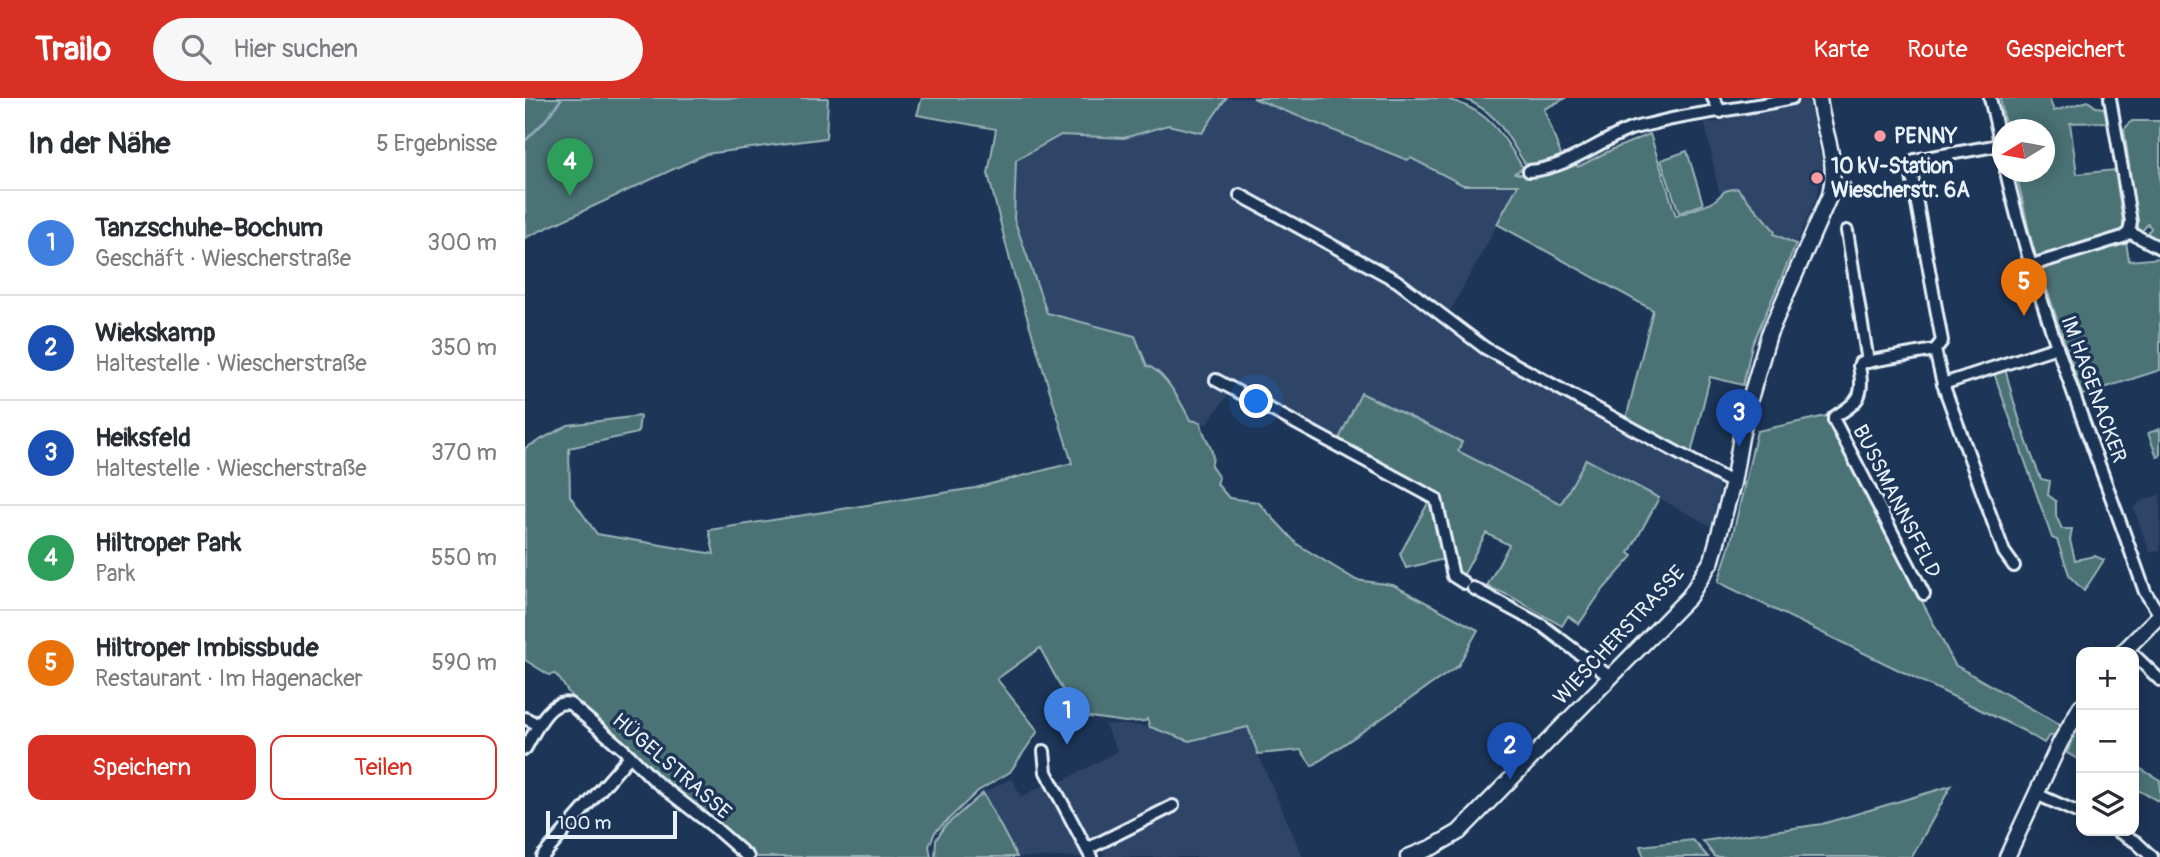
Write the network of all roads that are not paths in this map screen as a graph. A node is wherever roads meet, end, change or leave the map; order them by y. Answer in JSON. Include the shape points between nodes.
{"nodes":[{"id":1,"x":1713,"y":98,"type":"edge"},
{"id":2,"x":1792,"y":98,"type":"edge"},
{"id":3,"x":1819,"y":98,"type":"edge"},
{"id":4,"x":1990,"y":98,"type":"edge"},
{"id":5,"x":2110,"y":98,"type":"edge"},
{"id":6,"x":1721,"y":112,"type":"junction"},
{"id":7,"x":1994,"y":119,"type":"edge"},
{"id":8,"x":1992,"y":151,"type":"edge"},
{"id":9,"x":1529,"y":171,"type":"dead end"},
{"id":10,"x":2009,"y":182,"type":"edge"},
{"id":11,"x":1240,"y":195,"type":"dead end"},
{"id":12,"x":1847,"y":231,"type":"dead end"},
{"id":13,"x":2129,"y":232,"type":"junction"},
{"id":14,"x":2160,"y":248,"type":"edge"},
{"id":15,"x":2032,"y":265,"type":"junction"},
{"id":16,"x":2057,"y":347,"type":"junction"},
{"id":17,"x":1935,"y":350,"type":"junction"},
{"id":18,"x":1868,"y":362,"type":"junction"},
{"id":19,"x":1216,"y":380,"type":"dead end"},
{"id":20,"x":1943,"y":384,"type":"junction"},
{"id":21,"x":1733,"y":483,"type":"junction"},
{"id":22,"x":2014,"y":566,"type":"dead end"},
{"id":23,"x":1924,"y":594,"type":"dead end"},
{"id":24,"x":2160,"y":615,"type":"edge"},
{"id":25,"x":2132,"y":647,"type":"edge"},
{"id":26,"x":2139,"y":662,"type":"edge"},
{"id":27,"x":1610,"y":677,"type":"junction"},
{"id":28,"x":2160,"y":680,"type":"edge"},
{"id":29,"x":2079,"y":710,"type":"edge"},
{"id":30,"x":525,"y":718,"type":"edge"},
{"id":31,"x":539,"y":725,"type":"junction"},
{"id":32,"x":525,"y":749,"type":"edge"},
{"id":33,"x":1044,"y":751,"type":"dead end"},
{"id":34,"x":630,"y":756,"type":"junction"},
{"id":35,"x":2036,"y":794,"type":"junction"},
{"id":36,"x":1173,"y":806,"type":"dead end"},
{"id":37,"x":2076,"y":812,"type":"edge"},
{"id":38,"x":2126,"y":836,"type":"edge"},
{"id":39,"x":1089,"y":853,"type":"edge"},
{"id":40,"x":542,"y":857,"type":"edge"},
{"id":41,"x":748,"y":857,"type":"edge"},
{"id":42,"x":1408,"y":857,"type":"edge"},
{"id":43,"x":2007,"y":857,"type":"edge"},
{"id":44,"x":2151,"y":857,"type":"edge"}],
"edges":[{"from":1,"to":6,"type":"street"},
{"from":2,"to":6,"type":"street"},
{"from":3,"to":21,"type":"main road","name":"WIESCHERSTRASSE","via":[[1834,163],[1833,183],[1769,334]]},
{"from":4,"to":7,"type":"street"},
{"from":5,"to":13,"type":"street"},
{"from":6,"to":9,"type":"street","via":[[1629,130],[1574,159]]},
{"from":8,"to":17,"type":"street","via":[[1911,162],[1941,341]]},
{"from":10,"to":15,"type":"street","name":"IM HAGENACKER"},
{"from":11,"to":21,"type":"street","via":[[1397,281],[1485,348]]},
{"from":12,"to":18,"type":"street","name":"BUSSMANNSFELD"},
{"from":13,"to":14,"type":"street"},
{"from":13,"to":15,"type":"street"},
{"from":15,"to":16,"type":"street","name":"IM HAGENACKER"},
{"from":16,"to":20,"type":"street"},
{"from":16,"to":24,"type":"street","name":"IM HAGENACKER","via":[[2145,592]]},
{"from":17,"to":18,"type":"street"},
{"from":17,"to":20,"type":"street"},
{"from":18,"to":23,"type":"street","name":"BUSSMANNSFELD","via":[[1859,366],[1858,398],[1834,420]]},
{"from":19,"to":27,"type":"street","via":[[1436,499],[1453,576],[1543,626]]},
{"from":20,"to":22,"type":"street","via":[[2004,552]]},
{"from":21,"to":27,"type":"main road","name":"WIESCHERSTRASSE","via":[[1708,569],[1689,597]]},
{"from":24,"to":25,"type":"main road"},
{"from":26,"to":28,"type":"street"},
{"from":27,"to":42,"type":"main road","name":"WIESCHERSTRASSE","via":[[1459,832]]},
{"from":29,"to":35,"type":"main road"},
{"from":30,"to":31,"type":"street"},
{"from":31,"to":32,"type":"street"},
{"from":31,"to":34,"type":"street","name":"HÜGELSTRASSE","via":[[554,706],[565,703]]},
{"from":33,"to":39,"type":"street","via":[[1046,772]]},
{"from":34,"to":40,"type":"street"},
{"from":34,"to":41,"type":"street","name":"HÜGELSTRASSE"},
{"from":35,"to":37,"type":"street"},
{"from":35,"to":43,"type":"main road"},
{"from":36,"to":39,"type":"street"},
{"from":38,"to":44,"type":"street"}]}
